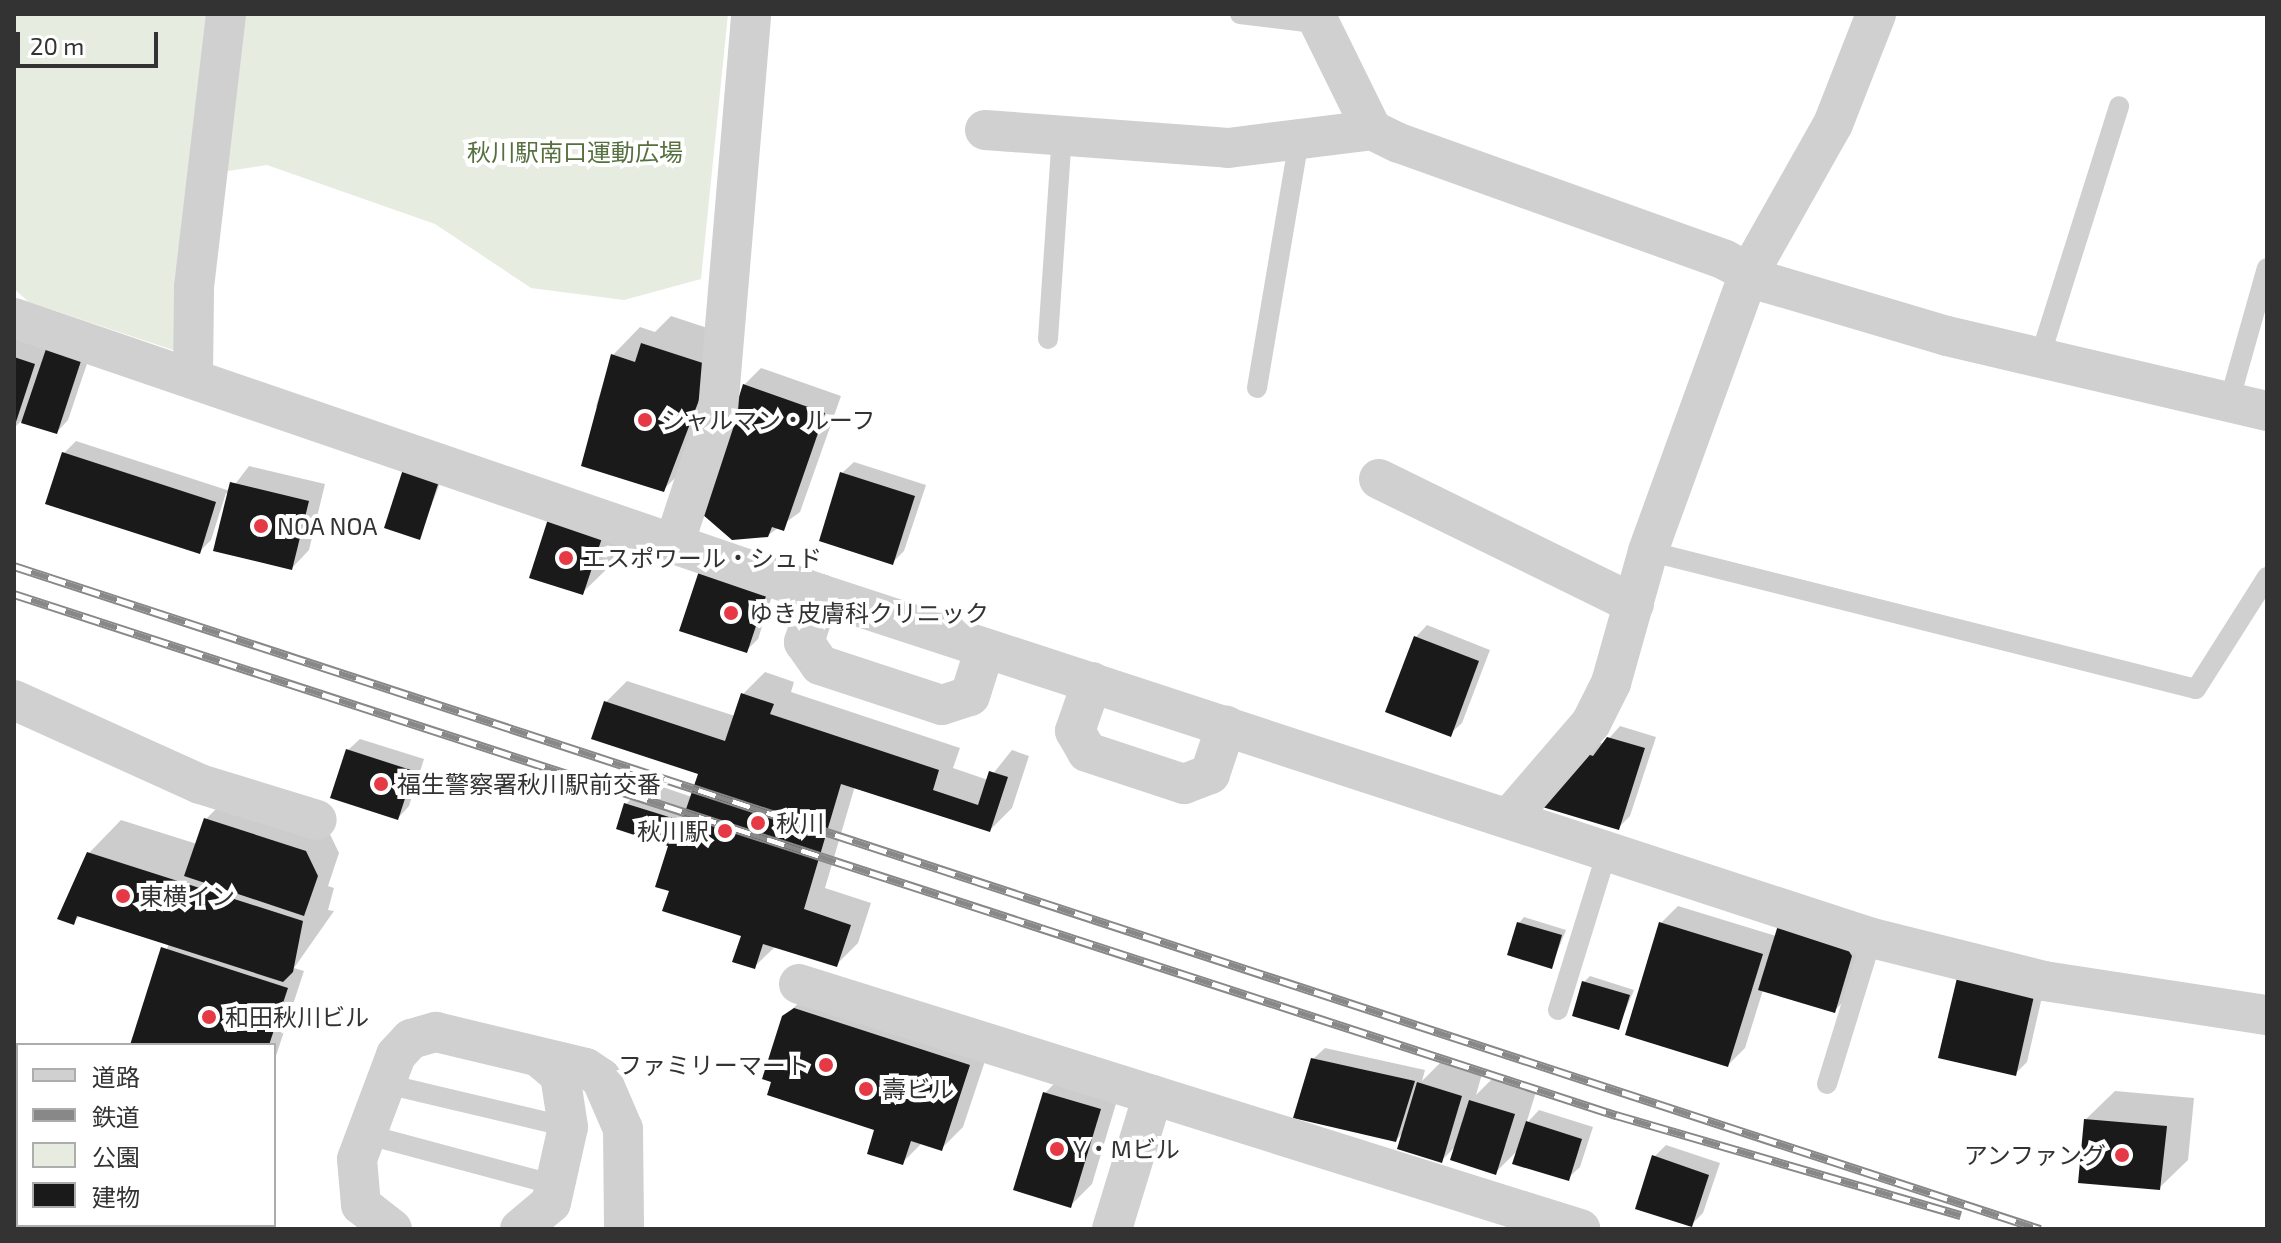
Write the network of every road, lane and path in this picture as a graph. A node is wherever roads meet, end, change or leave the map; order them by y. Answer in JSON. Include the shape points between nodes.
{"nodes":[{"id":1,"x":226,"y":14,"type":"edge"},
{"id":2,"x":751,"y":14,"type":"edge"},
{"id":3,"x":1240,"y":14,"type":"edge"},
{"id":4,"x":1876,"y":14,"type":"edge"},
{"id":5,"x":1318,"y":19,"type":"edge"},
{"id":6,"x":2119,"y":106,"type":"dead end"},
{"id":7,"x":985,"y":130,"type":"dead end"},
{"id":8,"x":1372,"y":130,"type":"junction"},
{"id":9,"x":1062,"y":136,"type":"junction"},
{"id":10,"x":1299,"y":139,"type":"junction"},
{"id":11,"x":2267,"y":268,"type":"edge"},
{"id":12,"x":1749,"y":273,"type":"junction"},
{"id":13,"x":14,"y":318,"type":"edge"},
{"id":14,"x":1048,"y":339,"type":"dead end"},
{"id":15,"x":2040,"y":357,"type":"junction"},
{"id":16,"x":193,"y":375,"type":"junction"},
{"id":17,"x":1257,"y":388,"type":"dead end"},
{"id":18,"x":2248,"y":406,"type":"edge"},
{"id":19,"x":1379,"y":479,"type":"dead end"},
{"id":20,"x":674,"y":544,"type":"junction"},
{"id":21,"x":1648,"y":551,"type":"junction"},
{"id":22,"x":2267,"y":577,"type":"edge"},
{"id":23,"x":820,"y":594,"type":"junction"},
{"id":24,"x":1634,"y":604,"type":"junction"},
{"id":25,"x":985,"y":648,"type":"junction"},
{"id":26,"x":1092,"y":682,"type":"junction"},
{"id":27,"x":14,"y":700,"type":"edge"},
{"id":28,"x":1226,"y":726,"type":"junction"},
{"id":29,"x":1509,"y":818,"type":"junction"},
{"id":30,"x":317,"y":820,"type":"dead end"},
{"id":31,"x":1607,"y":852,"type":"junction"},
{"id":32,"x":1872,"y":938,"type":"junction"},
{"id":33,"x":799,"y":984,"type":"dead end"},
{"id":34,"x":1558,"y":1010,"type":"dead end"},
{"id":35,"x":2267,"y":1015,"type":"edge"},
{"id":36,"x":540,"y":1058,"type":"junction"},
{"id":37,"x":382,"y":1083,"type":"junction"},
{"id":38,"x":1827,"y":1084,"type":"dead end"},
{"id":39,"x":1153,"y":1095,"type":"junction"},
{"id":40,"x":568,"y":1127,"type":"junction"},
{"id":41,"x":365,"y":1134,"type":"junction"},
{"id":42,"x":559,"y":1186,"type":"junction"},
{"id":43,"x":1502,"y":1217,"type":"edge"},
{"id":44,"x":392,"y":1229,"type":"edge"},
{"id":45,"x":520,"y":1229,"type":"edge"},
{"id":46,"x":624,"y":1229,"type":"edge"},
{"id":47,"x":1112,"y":1229,"type":"edge"},
{"id":48,"x":1580,"y":1229,"type":"edge"}],
"edges":[{"from":1,"to":16,"type":"street","via":[[194,287]]},
{"from":2,"to":20,"type":"street","via":[[718,410]]},
{"from":3,"to":5,"type":"lane"},
{"from":4,"to":12,"type":"street","via":[[1833,124]]},
{"from":5,"to":8,"type":"street"},
{"from":6,"to":15,"type":"lane"},
{"from":7,"to":9,"type":"street"},
{"from":8,"to":10,"type":"street"},
{"from":8,"to":12,"type":"street"},
{"from":9,"to":10,"type":"street","via":[[1228,148]]},
{"from":9,"to":14,"type":"lane"},
{"from":10,"to":17,"type":"lane"},
{"from":11,"to":18,"type":"lane"},
{"from":12,"to":15,"type":"street"},
{"from":12,"to":21,"type":"street"},
{"from":13,"to":16,"type":"street"},
{"from":15,"to":18,"type":"street"},
{"from":16,"to":20,"type":"street"},
{"from":19,"to":24,"type":"street"},
{"from":20,"to":23,"type":"street"},
{"from":21,"to":22,"type":"lane","via":[[2196,689]]},
{"from":21,"to":24,"type":"street"},
{"from":23,"to":25,"type":"street"},
{"from":23,"to":25,"type":"street","via":[[804,642],[820,665],[942,705],[970,696]]},
{"from":24,"to":29,"type":"street","via":[[1591,723]]},
{"from":25,"to":26,"type":"street"},
{"from":26,"to":28,"type":"street"},
{"from":26,"to":28,"type":"street","via":[[1075,731],[1087,752],[1184,784],[1210,774]]},
{"from":27,"to":30,"type":"street","via":[[200,784]]},
{"from":28,"to":29,"type":"street"},
{"from":29,"to":31,"type":"street"},
{"from":31,"to":32,"type":"street"},
{"from":31,"to":34,"type":"lane"},
{"from":32,"to":35,"type":"street","via":[[2044,981]]},
{"from":32,"to":38,"type":"lane"},
{"from":33,"to":39,"type":"street"},
{"from":36,"to":37,"type":"street","via":[[436,1032],[411,1039]]},
{"from":36,"to":40,"type":"street","via":[[560,1075]]},
{"from":36,"to":46,"type":"street","via":[[586,1068],[610,1091],[626,1149]]},
{"from":37,"to":40,"type":"lane"},
{"from":37,"to":41,"type":"street"},
{"from":39,"to":43,"type":"street"},
{"from":39,"to":47,"type":"street"},
{"from":40,"to":42,"type":"street"},
{"from":41,"to":42,"type":"lane"},
{"from":41,"to":44,"type":"street","via":[[355,1189],[379,1225]]},
{"from":42,"to":45,"type":"street","via":[[540,1218]]},
{"from":43,"to":48,"type":"street"}]}
